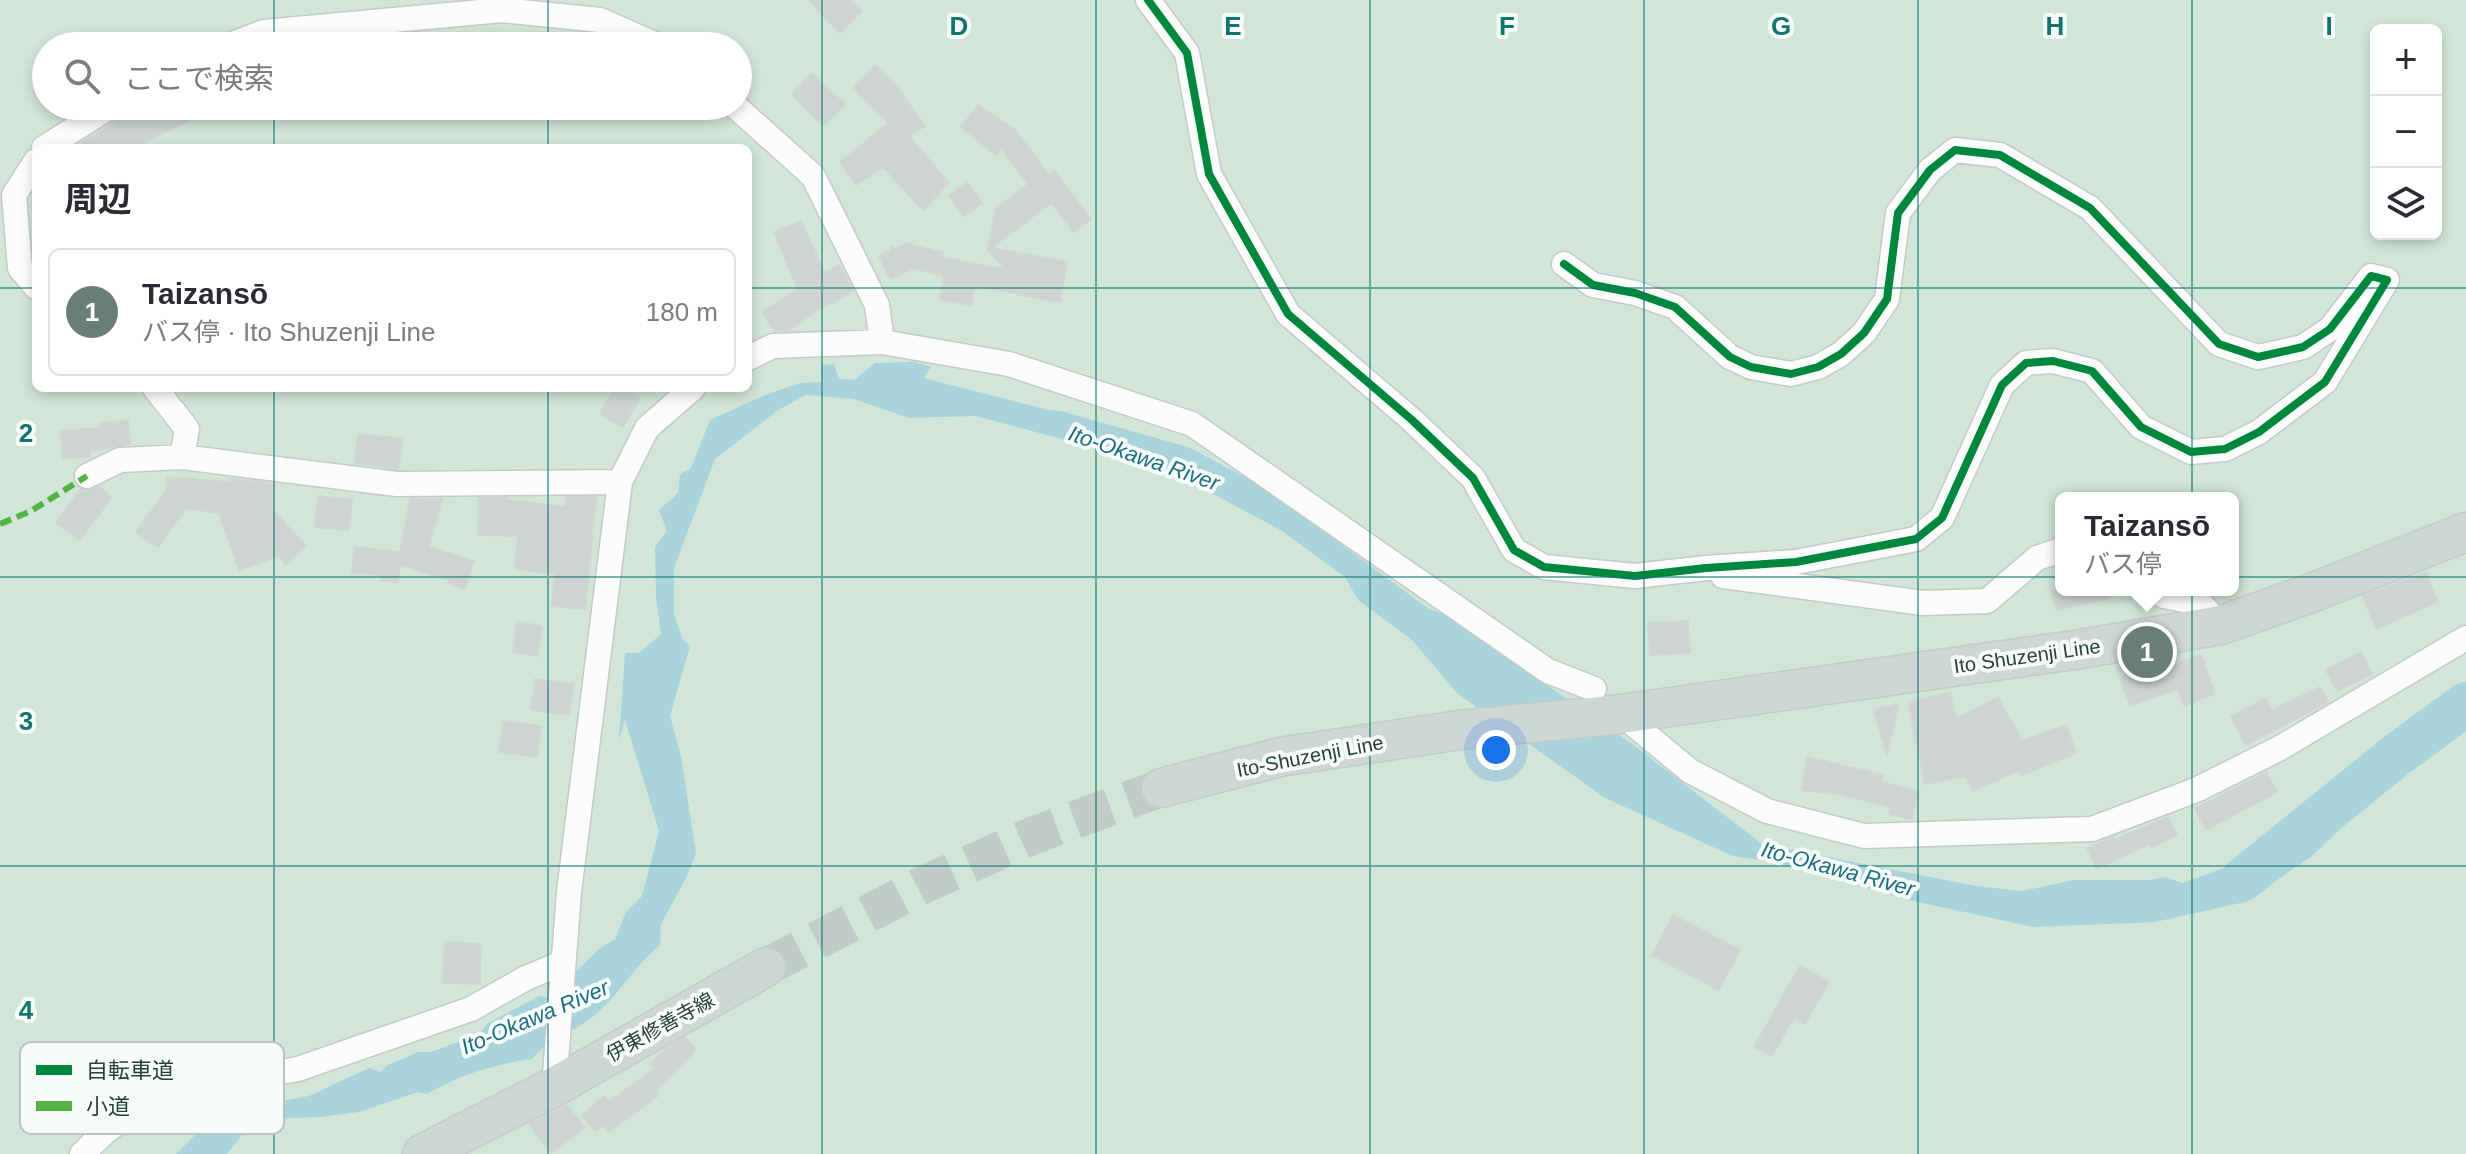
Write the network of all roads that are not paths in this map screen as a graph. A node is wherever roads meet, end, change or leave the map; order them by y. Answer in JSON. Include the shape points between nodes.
{"nodes":[{"id":1,"x":1148,"y":0,"type":"edge"},
{"id":2,"x":264,"y":32,"type":"edge"},
{"id":3,"x":627,"y":32,"type":"edge"},
{"id":4,"x":89,"y":120,"type":"edge"},
{"id":5,"x":751,"y":120,"type":"edge"},
{"id":6,"x":50,"y":144,"type":"edge"},
{"id":7,"x":32,"y":167,"type":"edge"},
{"id":8,"x":1564,"y":264,"type":"dead end"},
{"id":9,"x":32,"y":282,"type":"edge"},
{"id":10,"x":882,"y":342,"type":"junction"},
{"id":11,"x":752,"y":356,"type":"edge"},
{"id":12,"x":158,"y":392,"type":"edge"},
{"id":13,"x":688,"y":392,"type":"edge"},
{"id":14,"x":182,"y":457,"type":"junction"},
{"id":15,"x":87,"y":476,"type":"dead end"},
{"id":16,"x":620,"y":482,"type":"junction"},
{"id":17,"x":2466,"y":532,"type":"edge"},
{"id":18,"x":2055,"y":552,"type":"edge"},
{"id":19,"x":1706,"y":568,"type":"junction"},
{"id":20,"x":2164,"y":596,"type":"edge"},
{"id":21,"x":2221,"y":625,"type":"junction"},
{"id":22,"x":2466,"y":638,"type":"edge"},
{"id":23,"x":1600,"y":707,"type":"junction"},
{"id":24,"x":1161,"y":788,"type":"tunnel mouth"},
{"id":25,"x":562,"y":963,"type":"junction"},
{"id":26,"x":766,"y":967,"type":"tunnel mouth"},
{"id":27,"x":284,"y":1071,"type":"edge"},
{"id":28,"x":554,"y":1087,"type":"junction"},
{"id":29,"x":105,"y":1134,"type":"edge"},
{"id":30,"x":82,"y":1154,"type":"edge"},
{"id":31,"x":422,"y":1154,"type":"edge"}],
"edges":[{"from":1,"to":19,"type":"street","via":[[1187,53],[1209,174],[1288,314],[1473,478],[1514,550],[1544,567],[1635,576]]},
{"from":2,"to":3,"type":"street","via":[[502,10],[600,20]]},
{"from":4,"to":6,"type":"street"},
{"from":5,"to":10,"type":"street","via":[[813,176],[877,305]]},
{"from":7,"to":9,"type":"street","via":[[14,195],[20,268]]},
{"from":8,"to":19,"type":"street","via":[[1593,285],[1675,307],[1730,357],[1751,367],[1791,374],[1818,367],[1864,333],[1887,299],[1898,213],[1930,170],[1955,150],[2000,155],[2090,208],[2219,344],[2258,357],[2303,347],[2330,329],[2371,276],[2387,280],[2325,382],[2259,432],[2225,449],[2191,452],[2141,427],[2092,371],[2053,361],[2026,363],[2002,385],[1942,518],[1916,539],[1796,562]]},
{"from":10,"to":11,"type":"street","via":[[773,346]]},
{"from":10,"to":23,"type":"street","via":[[1009,364],[1192,424]]},
{"from":12,"to":14,"type":"street","via":[[187,429]]},
{"from":13,"to":16,"type":"street","via":[[647,428]]},
{"from":14,"to":15,"type":"street","via":[[120,460]]},
{"from":14,"to":16,"type":"street","via":[[397,484]]},
{"from":16,"to":25,"type":"street"},
{"from":17,"to":21,"type":"main road","name":"Ito Shuzenji Line"},
{"from":18,"to":19,"type":"street","via":[[2037,558],[1987,601],[1923,603],[1728,579]]},
{"from":20,"to":21,"type":"street","via":[[2200,603]]},
{"from":21,"to":23,"type":"main road","name":"Ito Shuzenji Line","via":[[2081,649]]},
{"from":22,"to":23,"type":"street","via":[[2280,748],[2196,790],[2092,829],[1864,836],[1767,811],[1690,771]]},
{"from":23,"to":24,"type":"main road","name":"Ito-Shuzenji Line","via":[[1280,757]]},
{"from":25,"to":27,"type":"street","via":[[471,1009]]},
{"from":25,"to":28,"type":"street"},
{"from":26,"to":28,"type":"main road","name":"伊東修善寺線"},
{"from":28,"to":31,"type":"main road"},
{"from":29,"to":30,"type":"street"}]}
